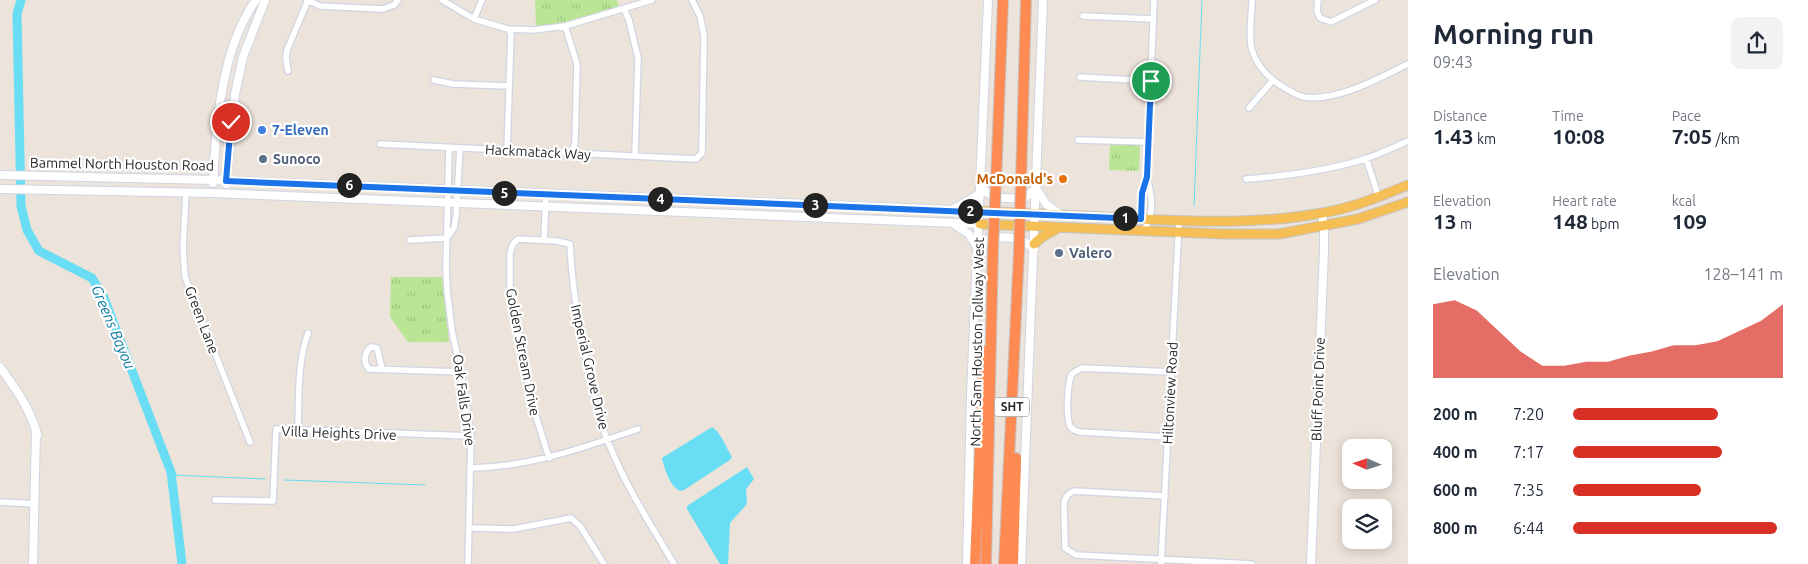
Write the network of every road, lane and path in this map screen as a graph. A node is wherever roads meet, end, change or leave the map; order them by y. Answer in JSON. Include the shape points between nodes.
{"nodes":[{"id":1,"x":256,"y":0,"type":"edge"},
{"id":2,"x":265,"y":0,"type":"edge"},
{"id":3,"x":308,"y":0,"type":"edge"},
{"id":4,"x":398,"y":0,"type":"edge"},
{"id":5,"x":442,"y":0,"type":"edge"},
{"id":6,"x":482,"y":0,"type":"edge"},
{"id":7,"x":652,"y":0,"type":"edge"},
{"id":8,"x":692,"y":0,"type":"edge"},
{"id":9,"x":988,"y":0,"type":"edge"},
{"id":10,"x":1003,"y":0,"type":"edge"},
{"id":11,"x":1026,"y":0,"type":"edge"},
{"id":12,"x":1043,"y":0,"type":"edge"},
{"id":13,"x":1154,"y":0,"type":"edge"},
{"id":14,"x":1252,"y":0,"type":"edge"},
{"id":15,"x":1318,"y":0,"type":"edge"},
{"id":16,"x":1375,"y":0,"type":"edge"},
{"id":17,"x":624,"y":9,"type":"junction"},
{"id":18,"x":1083,"y":16,"type":"dead end"},
{"id":19,"x":474,"y":19,"type":"junction"},
{"id":20,"x":1153,"y":19,"type":"junction"},
{"id":21,"x":565,"y":26,"type":"junction"},
{"id":22,"x":508,"y":29,"type":"junction"},
{"id":23,"x":1408,"y":64,"type":"edge"},
{"id":24,"x":288,"y":71,"type":"dead end"},
{"id":25,"x":1080,"y":77,"type":"dead end"},
{"id":26,"x":434,"y":80,"type":"dead end"},
{"id":27,"x":1273,"y":80,"type":"junction"},
{"id":28,"x":1151,"y":81,"type":"junction"},
{"id":29,"x":509,"y":86,"type":"junction"},
{"id":30,"x":223,"y":90,"type":"junction"},
{"id":31,"x":235,"y":94,"type":"junction"},
{"id":32,"x":1249,"y":108,"type":"dead end"},
{"id":33,"x":1078,"y":140,"type":"dead end"},
{"id":34,"x":1408,"y":141,"type":"edge"},
{"id":35,"x":1148,"y":142,"type":"junction"},
{"id":36,"x":380,"y":144,"type":"dead end"},
{"id":37,"x":449,"y":148,"type":"junction"},
{"id":38,"x":460,"y":148,"type":"junction"},
{"id":39,"x":507,"y":150,"type":"junction"},
{"id":40,"x":572,"y":153,"type":"junction"},
{"id":41,"x":635,"y":156,"type":"junction"},
{"id":42,"x":1366,"y":158,"type":"junction"},
{"id":43,"x":1,"y":175,"type":"edge"},
{"id":44,"x":1147,"y":177,"type":"junction"},
{"id":45,"x":120,"y":179,"type":"junction"},
{"id":46,"x":1246,"y":179,"type":"dead end"},
{"id":47,"x":213,"y":180,"type":"junction"},
{"id":48,"x":226,"y":181,"type":"junction"},
{"id":49,"x":333,"y":185,"type":"junction"},
{"id":50,"x":1408,"y":185,"type":"edge"},
{"id":51,"x":1036,"y":188,"type":"junction"},
{"id":52,"x":1,"y":189,"type":"edge"},
{"id":53,"x":448,"y":190,"type":"junction"},
{"id":54,"x":458,"y":190,"type":"junction"},
{"id":55,"x":981,"y":190,"type":"junction"},
{"id":56,"x":119,"y":192,"type":"junction"},
{"id":57,"x":186,"y":192,"type":"junction"},
{"id":58,"x":213,"y":193,"type":"junction"},
{"id":59,"x":226,"y":193,"type":"junction"},
{"id":60,"x":546,"y":195,"type":"junction"},
{"id":61,"x":332,"y":197,"type":"junction"},
{"id":62,"x":1379,"y":198,"type":"junction"},
{"id":63,"x":697,"y":200,"type":"junction"},
{"id":64,"x":1408,"y":202,"type":"edge"},
{"id":65,"x":447,"y":203,"type":"junction"},
{"id":66,"x":457,"y":203,"type":"junction"},
{"id":67,"x":800,"y":204,"type":"junction"},
{"id":68,"x":546,"y":207,"type":"junction"},
{"id":69,"x":952,"y":210,"type":"junction"},
{"id":70,"x":980,"y":211,"type":"junction"},
{"id":71,"x":696,"y":212,"type":"junction"},
{"id":72,"x":1322,"y":213,"type":"junction"},
{"id":73,"x":1035,"y":214,"type":"junction"},
{"id":74,"x":1061,"y":215,"type":"junction"},
{"id":75,"x":799,"y":216,"type":"junction"},
{"id":76,"x":1146,"y":219,"type":"junction"},
{"id":77,"x":1179,"y":221,"type":"junction"},
{"id":78,"x":950,"y":222,"type":"junction"},
{"id":79,"x":980,"y":224,"type":"junction"},
{"id":80,"x":1034,"y":226,"type":"junction"},
{"id":81,"x":1324,"y":226,"type":"junction"},
{"id":82,"x":1060,"y":227,"type":"junction"},
{"id":83,"x":1144,"y":230,"type":"junction"},
{"id":84,"x":1178,"y":232,"type":"junction"},
{"id":85,"x":447,"y":238,"type":"junction"},
{"id":86,"x":410,"y":240,"type":"dead end"},
{"id":87,"x":544,"y":240,"type":"junction"},
{"id":88,"x":570,"y":244,"type":"joint"},
{"id":89,"x":1034,"y":247,"type":"junction"},
{"id":90,"x":978,"y":251,"type":"junction"},
{"id":91,"x":992,"y":273,"type":"junction"},
{"id":92,"x":308,"y":333,"type":"dead end"},
{"id":93,"x":1015,"y":337,"type":"junction"},
{"id":94,"x":0,"y":367,"type":"edge"},
{"id":95,"x":382,"y":369,"type":"dead end"},
{"id":96,"x":461,"y":372,"type":"junction"},
{"id":97,"x":1171,"y":372,"type":"junction"},
{"id":98,"x":638,"y":428,"type":"dead end"},
{"id":99,"x":298,"y":430,"type":"junction"},
{"id":100,"x":472,"y":436,"type":"junction"},
{"id":101,"x":1168,"y":437,"type":"junction"},
{"id":102,"x":607,"y":439,"type":"junction"},
{"id":103,"x":250,"y":442,"type":"dead end"},
{"id":104,"x":549,"y":458,"type":"junction"},
{"id":105,"x":471,"y":468,"type":"junction"},
{"id":106,"x":1165,"y":496,"type":"junction"},
{"id":107,"x":214,"y":500,"type":"dead end"},
{"id":108,"x":0,"y":502,"type":"edge"},
{"id":109,"x":35,"y":504,"type":"junction"},
{"id":110,"x":469,"y":528,"type":"junction"},
{"id":111,"x":1162,"y":562,"type":"edge"},
{"id":112,"x":32,"y":564,"type":"edge"},
{"id":113,"x":468,"y":564,"type":"edge"},
{"id":114,"x":604,"y":564,"type":"edge"},
{"id":115,"x":674,"y":564,"type":"edge"},
{"id":116,"x":967,"y":564,"type":"edge"},
{"id":117,"x":975,"y":564,"type":"edge"},
{"id":118,"x":986,"y":564,"type":"edge"},
{"id":119,"x":1004,"y":564,"type":"edge"},
{"id":120,"x":1013,"y":564,"type":"edge"},
{"id":121,"x":1021,"y":564,"type":"edge"},
{"id":122,"x":1252,"y":564,"type":"edge"},
{"id":123,"x":1311,"y":564,"type":"edge"}],
"edges":[{"from":1,"to":30,"type":"main road","via":[[242,22]]},
{"from":2,"to":31,"type":"main road","via":[[243,57]]},
{"from":3,"to":4,"type":"street","via":[[320,6],[383,9]]},
{"from":3,"to":24,"type":"street","via":[[287,50]]},
{"from":5,"to":19,"type":"street"},
{"from":6,"to":19,"type":"street"},
{"from":7,"to":17,"type":"street"},
{"from":8,"to":41,"type":"street","name":"Hackmatack Way","via":[[700,16],[704,36],[702,152],[696,159]]},
{"from":9,"to":55,"type":"main road"},
{"from":10,"to":91,"type":"highway","name":"North Sam Houston Tollway West","number":"SHT","bridge":true},
{"from":11,"to":93,"type":"highway","number":"SHT","bridge":true},
{"from":12,"to":51,"type":"main road"},
{"from":13,"to":20,"type":"street"},
{"from":14,"to":27,"type":"street","via":[[1250,43],[1260,67]]},
{"from":15,"to":16,"type":"street","via":[[1320,17],[1331,22]]},
{"from":17,"to":21,"type":"street"},
{"from":17,"to":41,"type":"street","via":[[638,58]]},
{"from":18,"to":20,"type":"street"},
{"from":19,"to":22,"type":"street"},
{"from":20,"to":28,"type":"street"},
{"from":21,"to":22,"type":"street"},
{"from":21,"to":40,"type":"street","via":[[577,64]]},
{"from":22,"to":29,"type":"street","via":[[511,33]]},
{"from":23,"to":27,"type":"street","via":[[1373,81],[1325,97],[1302,97]]},
{"from":25,"to":28,"type":"street"},
{"from":26,"to":29,"type":"street"},
{"from":27,"to":32,"type":"street"},
{"from":28,"to":35,"type":"street"},
{"from":29,"to":39,"type":"street"},
{"from":30,"to":31,"type":"main road"},
{"from":30,"to":47,"type":"main road"},
{"from":31,"to":48,"type":"main road"},
{"from":33,"to":35,"type":"street"},
{"from":34,"to":42,"type":"street"},
{"from":35,"to":44,"type":"street"},
{"from":36,"to":37,"type":"street","name":"Hackmatack Way"},
{"from":37,"to":38,"type":"street","name":"Hackmatack Way"},
{"from":37,"to":53,"type":"street","name":"Oak Falls Drive"},
{"from":38,"to":39,"type":"street","name":"Hackmatack Way"},
{"from":38,"to":54,"type":"street","name":"Oak Falls Drive"},
{"from":39,"to":40,"type":"street","name":"Hackmatack Way"},
{"from":40,"to":41,"type":"street","name":"Hackmatack Way"},
{"from":42,"to":46,"type":"street","via":[[1292,176]]},
{"from":42,"to":62,"type":"street"},
{"from":43,"to":45,"type":"main road","name":"Bammel North Houston Road"},
{"from":44,"to":76,"type":"street","via":[[1142,193]]},
{"from":44,"to":76,"type":"street","via":[[1152,196]]},
{"from":45,"to":47,"type":"main road","name":"Bammel North Houston Road"},
{"from":45,"to":56,"type":"main road"},
{"from":47,"to":48,"type":"main road","name":"Bammel North Houston Road"},
{"from":47,"to":58,"type":"main road"},
{"from":48,"to":49,"type":"main road","name":"Bammel North Houston Road"},
{"from":48,"to":59,"type":"main road"},
{"from":49,"to":53,"type":"main road","name":"Bammel North Houston Road"},
{"from":49,"to":61,"type":"main road"},
{"from":50,"to":62,"type":"main road","name":"Bammel North Houston Road"},
{"from":51,"to":55,"type":"main road","via":[[1025,198],[992,197]]},
{"from":51,"to":73,"type":"main road"},
{"from":51,"to":74,"type":"main road","via":[[1046,204]]},
{"from":52,"to":56,"type":"main road","name":"Bammel North Houston Road"},
{"from":53,"to":54,"type":"main road","name":"Bammel North Houston Road"},
{"from":53,"to":65,"type":"street","name":"Oak Falls Drive"},
{"from":54,"to":60,"type":"main road","name":"Bammel North Houston Road"},
{"from":54,"to":66,"type":"street","name":"Oak Falls Drive"},
{"from":55,"to":69,"type":"main road"},
{"from":55,"to":70,"type":"main road"},
{"from":56,"to":57,"type":"main road","name":"Bammel North Houston Road"},
{"from":57,"to":58,"type":"main road","name":"Bammel North Houston Road"},
{"from":57,"to":103,"type":"street","name":"Green Lane","via":[[185,277]]},
{"from":58,"to":59,"type":"main road","name":"Bammel North Houston Road"},
{"from":59,"to":61,"type":"main road","name":"Bammel North Houston Road"},
{"from":60,"to":63,"type":"main road","name":"Bammel North Houston Road"},
{"from":60,"to":68,"type":"street"},
{"from":61,"to":65,"type":"main road","name":"Bammel North Houston Road"},
{"from":62,"to":72,"type":"main road","name":"Bammel North Houston Road"},
{"from":63,"to":67,"type":"main road","name":"Bammel North Houston Road"},
{"from":63,"to":71,"type":"main road"},
{"from":64,"to":81,"type":"main road","name":"Bammel North Houston Road"},
{"from":65,"to":66,"type":"main road","name":"Bammel North Houston Road"},
{"from":65,"to":85,"type":"street","name":"Oak Falls Drive"},
{"from":66,"to":68,"type":"main road","name":"Bammel North Houston Road"},
{"from":66,"to":85,"type":"street","name":"Oak Falls Drive","via":[[454,228]]},
{"from":67,"to":69,"type":"main road","name":"Bammel North Houston Road"},
{"from":67,"to":75,"type":"main road"},
{"from":68,"to":71,"type":"main road","name":"Bammel North Houston Road"},
{"from":68,"to":87,"type":"street"},
{"from":69,"to":70,"type":"main road","name":"Bammel North Houston Road"},
{"from":70,"to":73,"type":"main road","name":"Bammel North Houston Road"},
{"from":70,"to":79,"type":"main road"},
{"from":71,"to":75,"type":"main road","name":"Bammel North Houston Road"},
{"from":72,"to":77,"type":"main road","name":"Bammel North Houston Road","via":[[1253,221]]},
{"from":72,"to":81,"type":"main road","name":"Bluff Point Drive"},
{"from":73,"to":74,"type":"main road","name":"Bammel North Houston Road"},
{"from":73,"to":80,"type":"main road"},
{"from":74,"to":76,"type":"main road","name":"Bammel North Houston Road"},
{"from":75,"to":78,"type":"main road","name":"Bammel North Houston Road"},
{"from":76,"to":77,"type":"main road","name":"Bammel North Houston Road"},
{"from":76,"to":83,"type":"street"},
{"from":77,"to":84,"type":"street","name":"Hiltonview Road"},
{"from":78,"to":79,"type":"main road","name":"Bammel North Houston Road"},
{"from":78,"to":90,"type":"main road","via":[[969,234]]},
{"from":79,"to":80,"type":"main road","name":"Bammel North Houston Road"},
{"from":79,"to":90,"type":"main road"},
{"from":80,"to":82,"type":"main road","name":"Bammel North Houston Road"},
{"from":80,"to":89,"type":"main road"},
{"from":81,"to":84,"type":"main road","name":"Bammel North Houston Road","via":[[1279,234]]},
{"from":81,"to":123,"type":"main road","name":"Bluff Point Drive"},
{"from":82,"to":83,"type":"main road","name":"Bammel North Houston Road"},
{"from":82,"to":89,"type":"main road","via":[[1042,237]]},
{"from":83,"to":84,"type":"main road","name":"Bammel North Houston Road"},
{"from":84,"to":97,"type":"street","name":"Hiltonview Road"},
{"from":85,"to":86,"type":"street"},
{"from":85,"to":96,"type":"street","name":"Oak Falls Drive","via":[[449,310]]},
{"from":87,"to":88,"type":"street","name":"Golden Stream Drive"},
{"from":87,"to":104,"type":"street","name":"Golden Stream Drive","via":[[518,240],[512,244],[509,281],[531,400]]},
{"from":88,"to":102,"type":"street","name":"Imperial Grove Drive","via":[[576,311],[594,399]]},
{"from":89,"to":90,"type":"main road","via":[[1016,238],[990,237]]},
{"from":89,"to":121,"type":"main road"},
{"from":90,"to":116,"type":"main road"},
{"from":91,"to":117,"type":"highway","via":[[982,368]]},
{"from":91,"to":118,"type":"highway","name":"North Sam Houston Tollway West","number":"SHT"},
{"from":92,"to":99,"type":"street","via":[[301,366]]},
{"from":93,"to":119,"type":"highway","number":"SHT"},
{"from":93,"to":120,"type":"highway"},
{"from":94,"to":109,"type":"main road","via":[[21,396],[36,430],[40,464]]},
{"from":95,"to":96,"type":"street"},
{"from":96,"to":100,"type":"street","name":"Oak Falls Drive"},
{"from":97,"to":101,"type":"street","name":"Hiltonview Road"},
{"from":97,"to":101,"type":"street","via":[[1092,367],[1074,371],[1070,380],[1068,418],[1070,426],[1080,432]]},
{"from":98,"to":102,"type":"street"},
{"from":99,"to":100,"type":"street","name":"Villa Heights Drive"},
{"from":99,"to":107,"type":"street","name":"Villa Heights Drive","via":[[276,429],[273,501]]},
{"from":100,"to":105,"type":"street","name":"Oak Falls Drive"},
{"from":101,"to":106,"type":"street","name":"Hiltonview Road"},
{"from":102,"to":104,"type":"street"},
{"from":102,"to":115,"type":"street","name":"Imperial Grove Drive","via":[[637,502]]},
{"from":104,"to":105,"type":"street","via":[[514,466]]},
{"from":105,"to":110,"type":"street","name":"Oak Falls Drive"},
{"from":106,"to":111,"type":"street","name":"Hiltonview Road"},
{"from":106,"to":111,"type":"street","via":[[1074,491],[1064,503],[1065,548],[1076,554]]},
{"from":108,"to":109,"type":"street"},
{"from":109,"to":112,"type":"main road"},
{"from":110,"to":113,"type":"street","name":"Oak Falls Drive"},
{"from":110,"to":114,"type":"street","via":[[514,529],[571,518],[578,523]]},
{"from":111,"to":122,"type":"street"}]}
